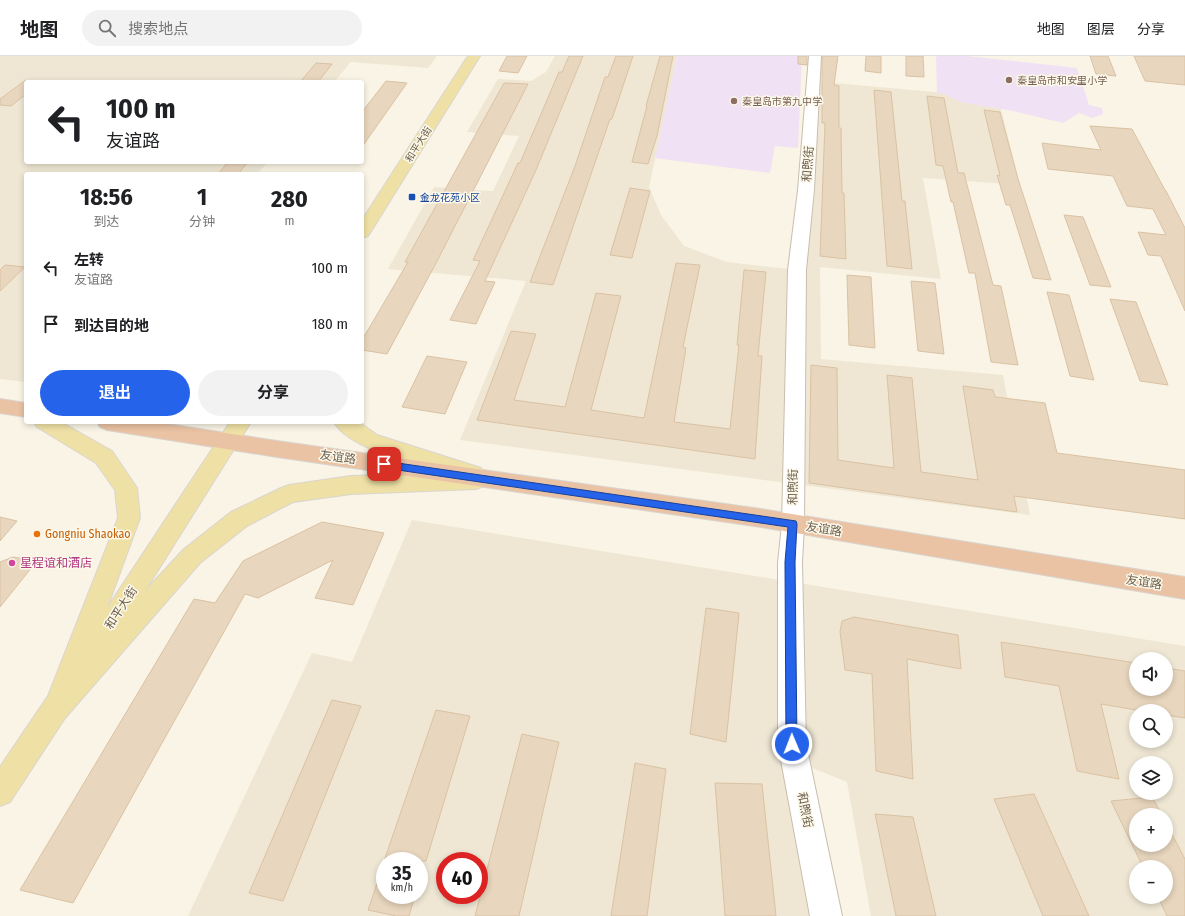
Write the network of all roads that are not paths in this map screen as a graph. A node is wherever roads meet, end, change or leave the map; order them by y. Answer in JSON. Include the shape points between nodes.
{"nodes":[{"id":1,"x":474,"y":56,"type":"edge"},
{"id":2,"x":815,"y":56,"type":"edge"},
{"id":3,"x":364,"y":230,"type":"edge"},
{"id":4,"x":0,"y":406,"type":"edge"},
{"id":5,"x":24,"y":410,"type":"edge"},
{"id":6,"x":47,"y":424,"type":"edge"},
{"id":7,"x":133,"y":424,"type":"edge"},
{"id":8,"x":347,"y":424,"type":"edge"},
{"id":9,"x":235,"y":432,"type":"edge"},
{"id":10,"x":491,"y":479,"type":"junction"},
{"id":11,"x":793,"y":524,"type":"junction"},
{"id":12,"x":1185,"y":588,"type":"edge"},
{"id":13,"x":56,"y":708,"type":"junction"},
{"id":14,"x":0,"y":792,"type":"edge"},
{"id":15,"x":826,"y":916,"type":"edge"}],
"edges":[{"from":1,"to":3,"type":"main road","name":"和平大街"},
{"from":2,"to":11,"type":"street","name":"和煦街","via":[[806,190],[797,270]]},
{"from":4,"to":5,"type":"highway"},
{"from":6,"to":13,"type":"main road","via":[[104,457],[126,488],[129,518]]},
{"from":7,"to":9,"type":"highway","name":"友谊路"},
{"from":8,"to":10,"type":"main road","via":[[370,441]]},
{"from":9,"to":10,"type":"highway","name":"友谊路"},
{"from":9,"to":13,"type":"main road","name":"和平大街"},
{"from":10,"to":11,"type":"highway","name":"友谊路"},
{"from":10,"to":13,"type":"main road","via":[[351,485],[290,494],[264,505],[239,519],[192,556]]},
{"from":11,"to":12,"type":"highway","name":"友谊路"},
{"from":11,"to":15,"type":"street","name":"和煦街","via":[[790,562],[792,744]]},
{"from":13,"to":14,"type":"main road","name":"和平大街"}]}
